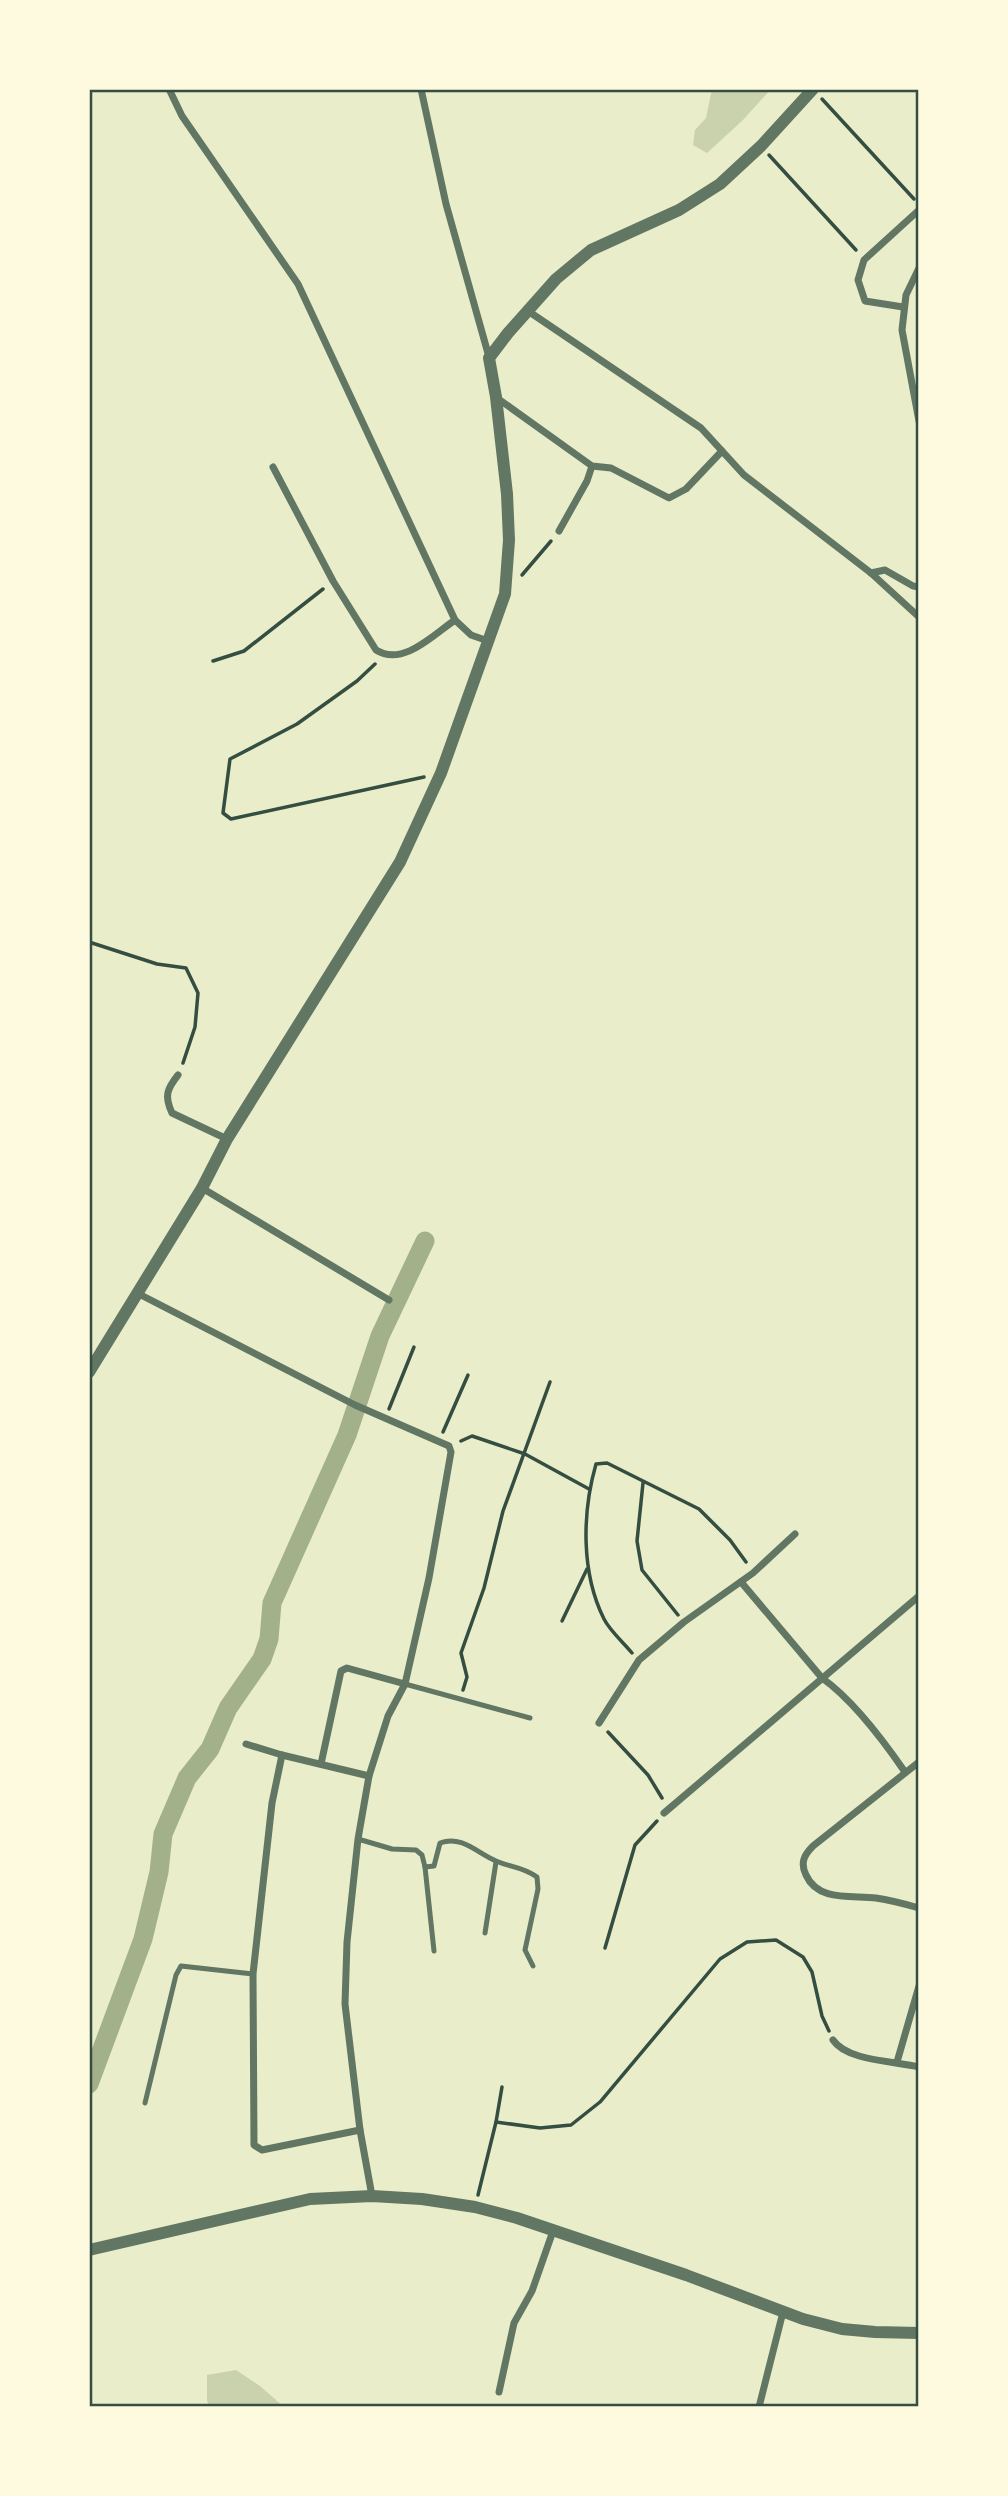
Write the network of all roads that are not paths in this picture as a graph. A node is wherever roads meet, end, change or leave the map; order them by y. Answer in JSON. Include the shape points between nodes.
{"nodes":[{"id":1,"x":169,"y":89,"type":"edge"},
{"id":2,"x":421,"y":89,"type":"edge"},
{"id":3,"x":813,"y":90,"type":"edge"},
{"id":4,"x":919,"y":210,"type":"edge"},
{"id":5,"x":919,"y":268,"type":"edge"},
{"id":6,"x":903,"y":307,"type":"junction"},
{"id":7,"x":528,"y":311,"type":"junction"},
{"id":8,"x":489,"y":358,"type":"junction"},
{"id":9,"x":496,"y":397,"type":"junction"},
{"id":10,"x":919,"y":421,"type":"edge"},
{"id":11,"x":722,"y":451,"type":"junction"},
{"id":12,"x":592,"y":466,"type":"junction"},
{"id":13,"x":274,"y":467,"type":"dead end"},
{"id":14,"x":559,"y":531,"type":"road end"},
{"id":15,"x":871,"y":573,"type":"junction"},
{"id":16,"x":919,"y":587,"type":"edge"},
{"id":17,"x":919,"y":617,"type":"edge"},
{"id":18,"x":455,"y":620,"type":"junction"},
{"id":19,"x":488,"y":641,"type":"junction"},
{"id":20,"x":178,"y":1075,"type":"road end"},
{"id":21,"x":227,"y":1139,"type":"junction"},
{"id":22,"x":202,"y":1188,"type":"junction"},
{"id":23,"x":137,"y":1293,"type":"junction"},
{"id":24,"x":389,"y":1300,"type":"dead end"},
{"id":25,"x":89,"y":1372,"type":"edge"},
{"id":26,"x":795,"y":1534,"type":"dead end"},
{"id":27,"x":741,"y":1582,"type":"junction"},
{"id":28,"x":919,"y":1597,"type":"edge"},
{"id":29,"x":821,"y":1678,"type":"junction"},
{"id":30,"x":405,"y":1684,"type":"junction"},
{"id":31,"x":530,"y":1718,"type":"dead end"},
{"id":32,"x":599,"y":1723,"type":"road end"},
{"id":33,"x":246,"y":1744,"type":"dead end"},
{"id":34,"x":282,"y":1755,"type":"junction"},
{"id":35,"x":919,"y":1762,"type":"edge"},
{"id":36,"x":321,"y":1764,"type":"junction"},
{"id":37,"x":905,"y":1772,"type":"junction"},
{"id":38,"x":369,"y":1776,"type":"junction"},
{"id":39,"x":664,"y":1813,"type":"road end"},
{"id":40,"x":358,"y":1839,"type":"junction"},
{"id":41,"x":496,"y":1861,"type":"junction"},
{"id":42,"x":425,"y":1867,"type":"junction"},
{"id":43,"x":919,"y":1908,"type":"edge"},
{"id":44,"x":485,"y":1933,"type":"dead end"},
{"id":45,"x":434,"y":1951,"type":"dead end"},
{"id":46,"x":533,"y":1966,"type":"dead end"},
{"id":47,"x":253,"y":1974,"type":"junction"},
{"id":48,"x":919,"y":1986,"type":"edge"},
{"id":49,"x":833,"y":2040,"type":"road end"},
{"id":50,"x":897,"y":2062,"type":"junction"},
{"id":51,"x":919,"y":2067,"type":"edge"},
{"id":52,"x":145,"y":2103,"type":"dead end"},
{"id":53,"x":360,"y":2130,"type":"junction"},
{"id":54,"x":372,"y":2196,"type":"junction"},
{"id":55,"x":553,"y":2231,"type":"junction"},
{"id":56,"x":89,"y":2250,"type":"edge"},
{"id":57,"x":783,"y":2312,"type":"junction"},
{"id":58,"x":919,"y":2333,"type":"edge"},
{"id":59,"x":499,"y":2392,"type":"dead end"},
{"id":60,"x":759,"y":2407,"type":"edge"}],
"edges":[{"from":1,"to":18,"type":"street","via":[[182,116],[298,284]]},
{"from":2,"to":8,"type":"street","via":[[446,204]]},
{"from":3,"to":7,"type":"street","via":[[720,184],[679,210],[591,250],[556,279]]},
{"from":4,"to":6,"type":"street","via":[[864,260],[858,280],[865,301]]},
{"from":5,"to":6,"type":"street"},
{"from":6,"to":10,"type":"street","via":[[902,330]]},
{"from":7,"to":8,"type":"street"},
{"from":7,"to":11,"type":"street","via":[[701,428]]},
{"from":8,"to":9,"type":"street"},
{"from":9,"to":12,"type":"street"},
{"from":9,"to":19,"type":"street","via":[[509,516],[505,594]]},
{"from":11,"to":12,"type":"street","via":[[687,489],[669,498],[611,468]]},
{"from":11,"to":15,"type":"street","via":[[744,475]]},
{"from":12,"to":14,"type":"street"},
{"from":13,"to":18,"type":"street","via":[[333,581],[376,650],[396,656]]},
{"from":15,"to":16,"type":"street","via":[[885,570]]},
{"from":15,"to":17,"type":"street"},
{"from":18,"to":19,"type":"street","via":[[471,635]]},
{"from":19,"to":21,"type":"street","via":[[441,774],[400,862]]},
{"from":20,"to":21,"type":"street","via":[[166,1099],[172,1113]]},
{"from":21,"to":22,"type":"street"},
{"from":22,"to":23,"type":"street"},
{"from":22,"to":24,"type":"street"},
{"from":23,"to":25,"type":"street"},
{"from":23,"to":30,"type":"street","via":[[355,1405],[449,1446],[429,1578]]},
{"from":26,"to":27,"type":"street"},
{"from":27,"to":29,"type":"street"},
{"from":27,"to":32,"type":"street","via":[[639,1661]]},
{"from":28,"to":29,"type":"street"},
{"from":29,"to":37,"type":"street","via":[[835,1687]]},
{"from":29,"to":39,"type":"street"},
{"from":30,"to":31,"type":"lane"},
{"from":30,"to":36,"type":"street","via":[[347,1668],[341,1671]]},
{"from":30,"to":38,"type":"street","via":[[387,1716]]},
{"from":33,"to":34,"type":"street"},
{"from":34,"to":36,"type":"street"},
{"from":34,"to":47,"type":"street","via":[[272,1803]]},
{"from":35,"to":37,"type":"street"},
{"from":36,"to":38,"type":"street"},
{"from":37,"to":43,"type":"street","via":[[813,1846],[803,1862],[807,1878],[819,1890]]},
{"from":38,"to":40,"type":"street"},
{"from":40,"to":42,"type":"lane","via":[[416,1850]]},
{"from":40,"to":53,"type":"street","via":[[345,2004]]},
{"from":41,"to":42,"type":"lane","via":[[449,1840],[440,1843],[434,1866]]},
{"from":41,"to":44,"type":"lane"},
{"from":41,"to":46,"type":"lane","via":[[537,1877],[525,1950]]},
{"from":42,"to":45,"type":"lane"},
{"from":47,"to":52,"type":"lane","via":[[181,1966]]},
{"from":47,"to":53,"type":"street","via":[[254,2146],[262,2150]]},
{"from":48,"to":50,"type":"street"},
{"from":49,"to":50,"type":"street","via":[[839,2049],[854,2056]]},
{"from":50,"to":51,"type":"street"},
{"from":53,"to":54,"type":"street"},
{"from":54,"to":55,"type":"street","via":[[475,2207]]},
{"from":54,"to":56,"type":"street","via":[[310,2200]]},
{"from":55,"to":57,"type":"street"},
{"from":55,"to":59,"type":"street","via":[[532,2291],[514,2323]]},
{"from":57,"to":58,"type":"street","via":[[842,2329]]},
{"from":57,"to":60,"type":"street"}]}
